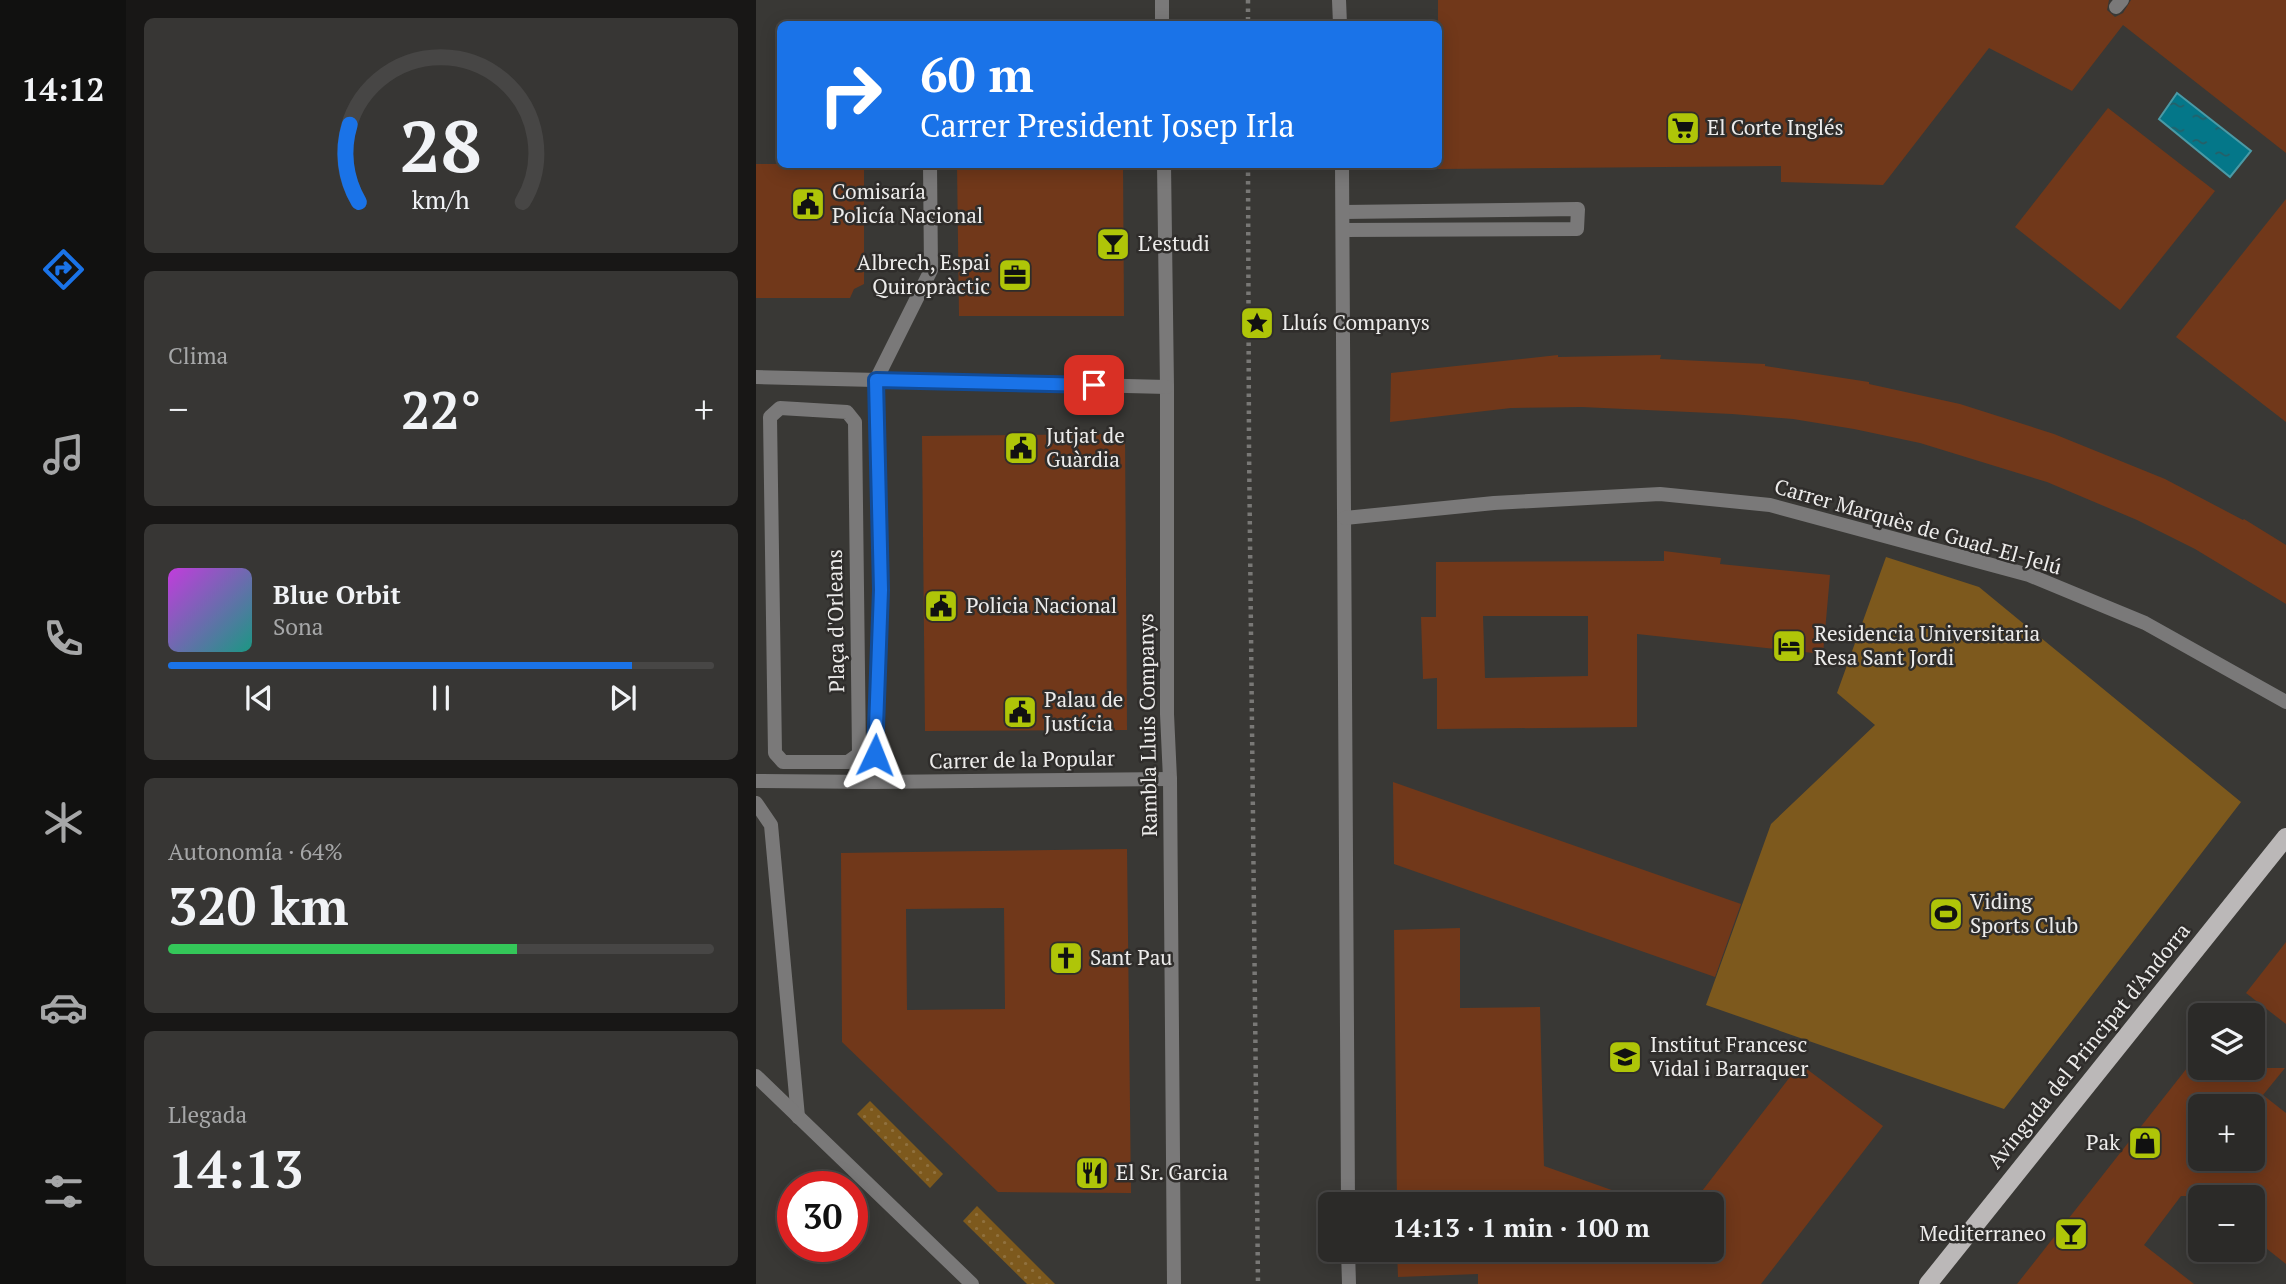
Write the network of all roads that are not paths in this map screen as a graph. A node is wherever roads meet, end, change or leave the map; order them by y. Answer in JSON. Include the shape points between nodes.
{"nodes":[{"id":1,"x":1162,"y":0,"type":"edge"},
{"id":2,"x":1339,"y":0,"type":"edge"},
{"id":3,"x":1162,"y":21,"type":"edge"},
{"id":4,"x":1340,"y":21,"type":"edge"},
{"id":5,"x":930,"y":168,"type":"edge"},
{"id":6,"x":1164,"y":168,"type":"edge"},
{"id":7,"x":1342,"y":168,"type":"edge"},
{"id":8,"x":1343,"y":212,"type":"junction"},
{"id":9,"x":1343,"y":230,"type":"junction"},
{"id":10,"x":756,"y":377,"type":"edge"},
{"id":11,"x":876,"y":380,"type":"junction"},
{"id":12,"x":1167,"y":387,"type":"junction"},
{"id":13,"x":780,"y":408,"type":"joint"},
{"id":14,"x":1345,"y":518,"type":"junction"},
{"id":15,"x":2286,"y":702,"type":"edge"},
{"id":16,"x":1170,"y":779,"type":"junction"},
{"id":17,"x":756,"y":781,"type":"edge"},
{"id":18,"x":874,"y":782,"type":"junction"},
{"id":19,"x":756,"y":803,"type":"edge"},
{"id":20,"x":2286,"y":837,"type":"edge"},
{"id":21,"x":756,"y":1076,"type":"edge"},
{"id":22,"x":798,"y":1117,"type":"junction"},
{"id":23,"x":1348,"y":1192,"type":"edge"},
{"id":24,"x":1349,"y":1262,"type":"edge"},
{"id":25,"x":972,"y":1284,"type":"edge"},
{"id":26,"x":1174,"y":1284,"type":"edge"},
{"id":27,"x":1349,"y":1284,"type":"edge"},
{"id":28,"x":1928,"y":1284,"type":"edge"}],
"edges":[{"from":1,"to":3,"type":"street"},
{"from":2,"to":4,"type":"street"},
{"from":5,"to":11,"type":"street","via":[[931,270]]},
{"from":6,"to":12,"type":"street","name":"Rambla Lluis Companys"},
{"from":7,"to":8,"type":"street"},
{"from":8,"to":9,"type":"street"},
{"from":8,"to":9,"type":"street","via":[[1578,209],[1577,229]]},
{"from":9,"to":14,"type":"street"},
{"from":10,"to":11,"type":"street"},
{"from":11,"to":12,"type":"street"},
{"from":11,"to":18,"type":"street","name":"Plaça d'Orleans","via":[[881,590]]},
{"from":12,"to":16,"type":"street","name":"Rambla Lluis Companys"},
{"from":13,"to":13,"type":"street","name":"Plaça d'Orleans","via":[[770,416],[775,753],[783,762],[848,762],[859,754],[855,422],[847,412]]},
{"from":14,"to":15,"type":"street","name":"Carrer Marquès de Guad-El-Jelú","via":[[1494,503],[1660,494],[1770,505],[2029,575],[2146,623]]},
{"from":14,"to":23,"type":"street"},
{"from":16,"to":18,"type":"street","name":"Carrer de la Popular"},
{"from":16,"to":26,"type":"street","name":"Rambla Lluis Companys"},
{"from":17,"to":18,"type":"street"},
{"from":19,"to":22,"type":"street","via":[[771,825]]},
{"from":20,"to":28,"type":"main road","name":"Avinguda del Principat d'Andorra"},
{"from":21,"to":22,"type":"street"},
{"from":22,"to":25,"type":"street"},
{"from":24,"to":27,"type":"street"}]}
